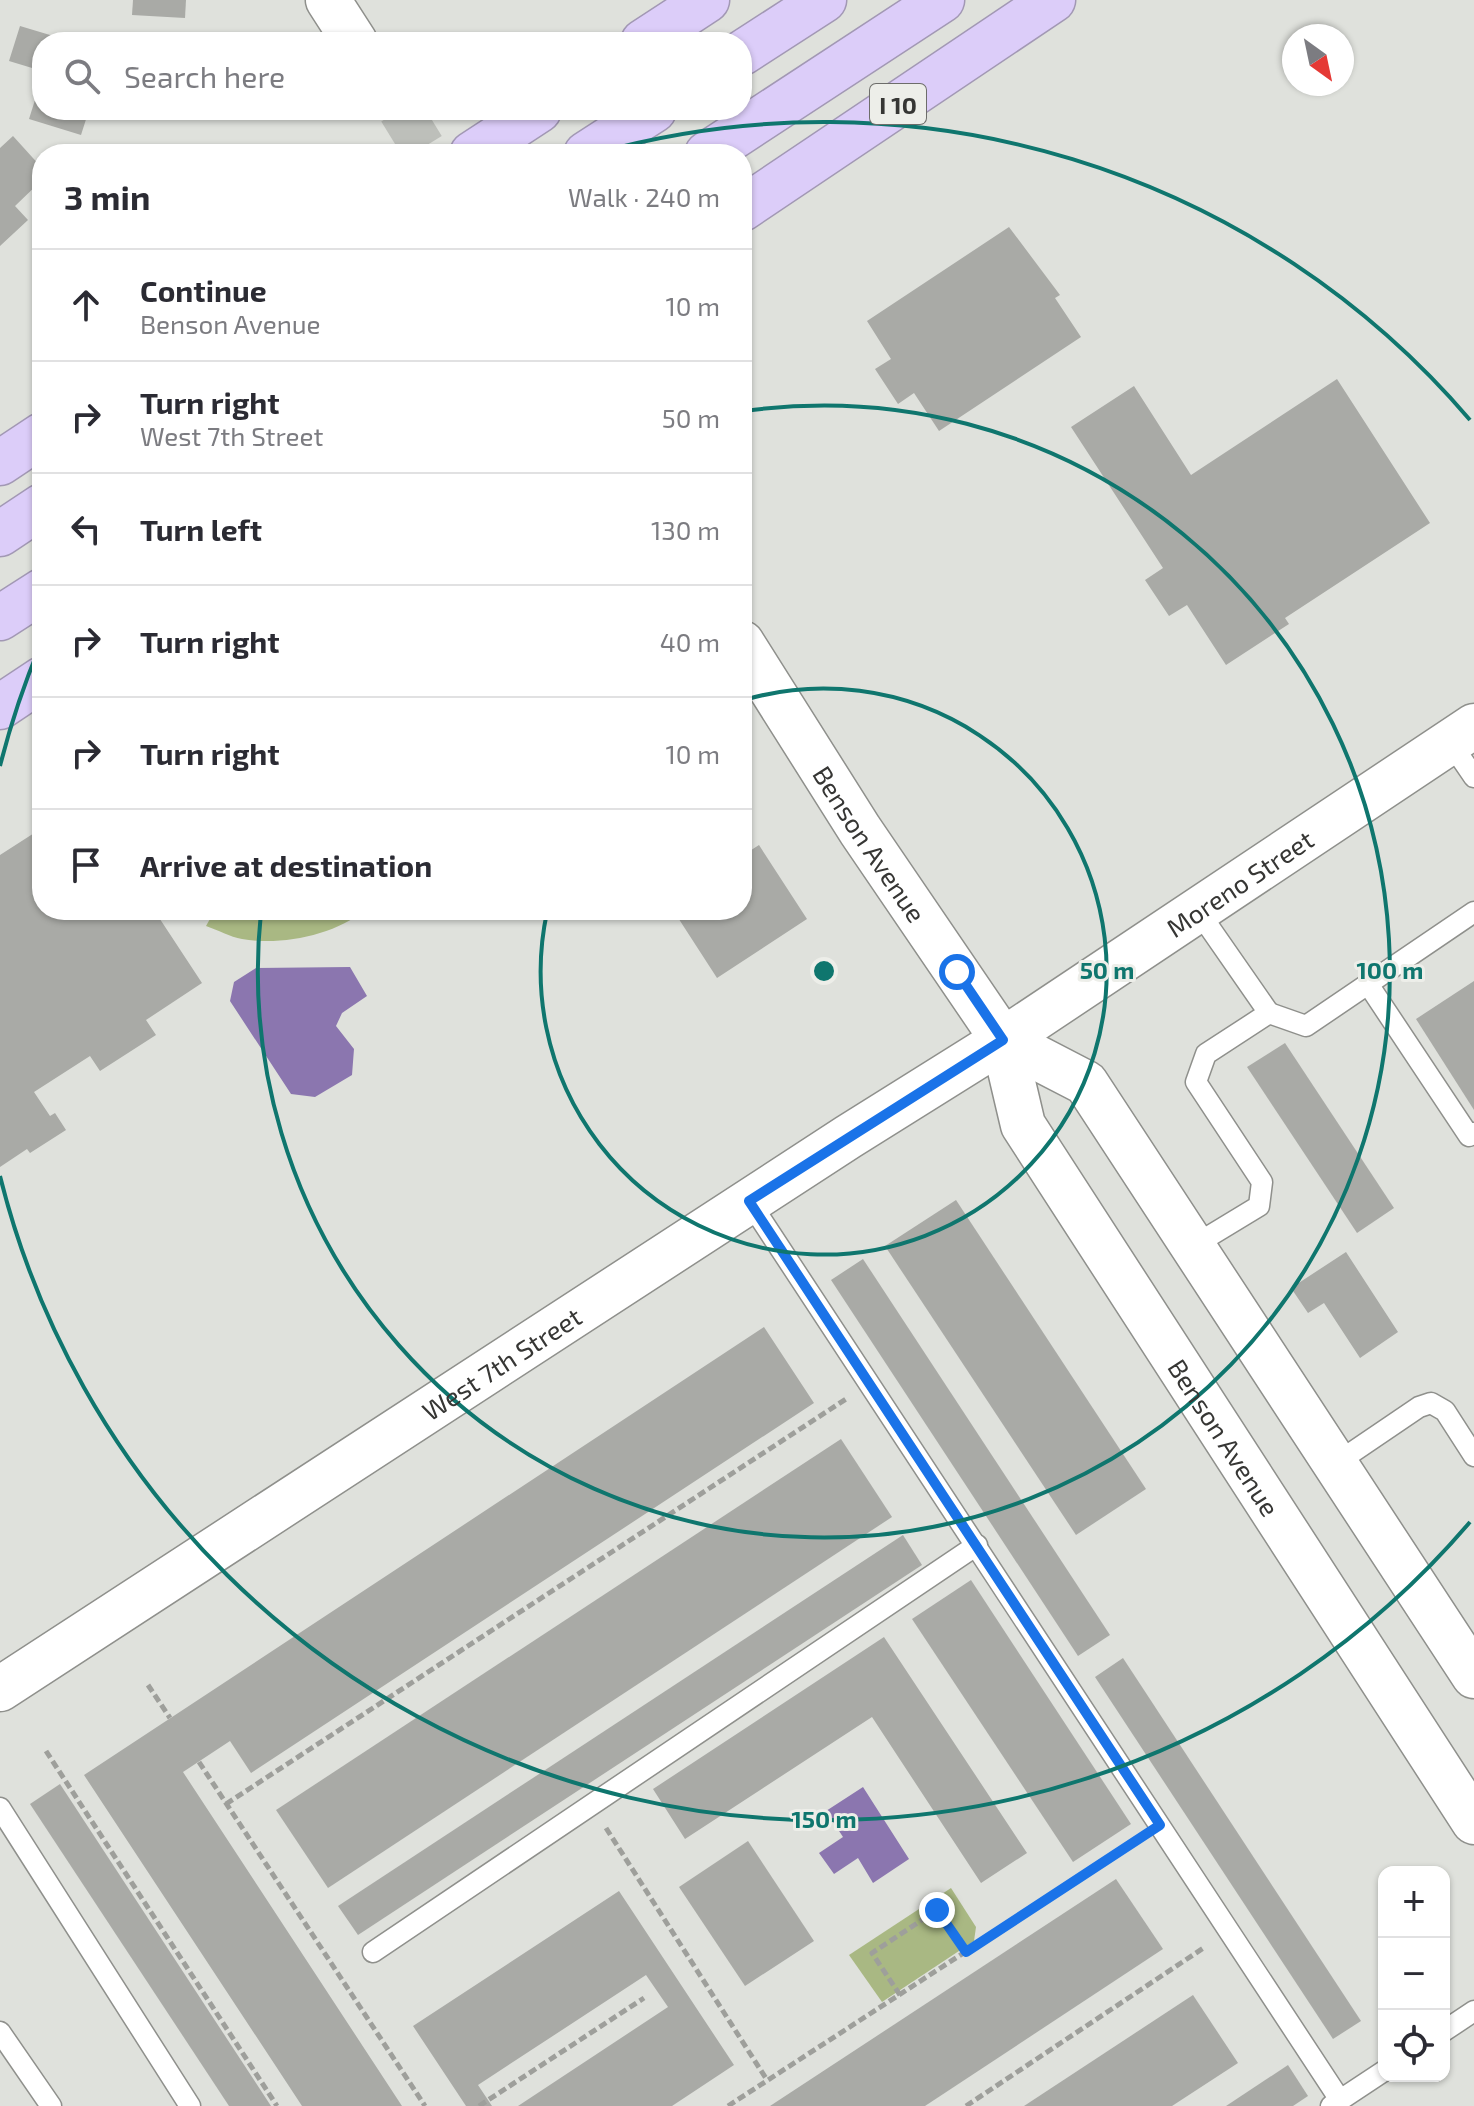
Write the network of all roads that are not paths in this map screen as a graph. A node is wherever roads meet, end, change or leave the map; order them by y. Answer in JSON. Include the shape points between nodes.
{"nodes":[{"id":1,"x":328,"y":0,"type":"edge"},
{"id":2,"x":707,"y":0,"type":"edge"},
{"id":3,"x":824,"y":0,"type":"edge"},
{"id":4,"x":942,"y":0,"type":"edge"},
{"id":5,"x":1053,"y":0,"type":"edge"},
{"id":6,"x":349,"y":32,"type":"edge"},
{"id":7,"x":658,"y":32,"type":"edge"},
{"id":8,"x":752,"y":47,"type":"edge"},
{"id":9,"x":524,"y":120,"type":"edge"},
{"id":10,"x":639,"y":120,"type":"edge"},
{"id":11,"x":488,"y":144,"type":"edge"},
{"id":12,"x":601,"y":144,"type":"edge"},
{"id":13,"x":722,"y":144,"type":"edge"},
{"id":14,"x":752,"y":202,"type":"edge"},
{"id":15,"x":32,"y":442,"type":"edge"},
{"id":16,"x":0,"y":463,"type":"edge"},
{"id":17,"x":32,"y":513,"type":"edge"},
{"id":18,"x":0,"y":534,"type":"edge"},
{"id":19,"x":32,"y":597,"type":"edge"},
{"id":20,"x":0,"y":618,"type":"edge"},
{"id":21,"x":752,"y":659,"type":"edge"},
{"id":22,"x":32,"y":686,"type":"edge"},
{"id":23,"x":0,"y":707,"type":"edge"},
{"id":24,"x":1466,"y":748,"type":"edge"},
{"id":25,"x":1196,"y":908,"type":"junction"},
{"id":26,"x":1474,"y":912,"type":"edge"},
{"id":27,"x":1368,"y":984,"type":"junction"},
{"id":28,"x":1269,"y":1013,"type":"junction"},
{"id":29,"x":1003,"y":1040,"type":"junction"},
{"id":30,"x":1474,"y":1133,"type":"edge"},
{"id":31,"x":749,"y":1201,"type":"junction"},
{"id":32,"x":1193,"y":1246,"type":"junction"},
{"id":33,"x":1474,"y":1456,"type":"edge"},
{"id":34,"x":1335,"y":1464,"type":"junction"},
{"id":35,"x":977,"y":1545,"type":"junction"},
{"id":36,"x":1474,"y":1676,"type":"edge"},
{"id":37,"x":0,"y":1689,"type":"edge"},
{"id":38,"x":0,"y":1808,"type":"edge"},
{"id":39,"x":1474,"y":1822,"type":"edge"},
{"id":40,"x":373,"y":1952,"type":"dead end"},
{"id":41,"x":1474,"y":2011,"type":"edge"},
{"id":42,"x":1450,"y":2027,"type":"edge"},
{"id":43,"x":0,"y":2032,"type":"edge"},
{"id":44,"x":1378,"y":2075,"type":"edge"},
{"id":45,"x":1335,"y":2103,"type":"edge"},
{"id":46,"x":51,"y":2106,"type":"edge"},
{"id":47,"x":190,"y":2106,"type":"edge"}],
"edges":[{"from":1,"to":6,"type":"main road"},
{"from":2,"to":7,"type":"highway"},
{"from":3,"to":8,"type":"highway"},
{"from":4,"to":13,"type":"highway"},
{"from":5,"to":14,"type":"highway","number":"I 10"},
{"from":9,"to":11,"type":"highway"},
{"from":10,"to":12,"type":"highway"},
{"from":15,"to":16,"type":"highway"},
{"from":17,"to":18,"type":"highway"},
{"from":19,"to":20,"type":"highway"},
{"from":21,"to":29,"type":"main road","name":"Benson Avenue"},
{"from":22,"to":23,"type":"highway"},
{"from":24,"to":25,"type":"main road","name":"Moreno Street"},
{"from":25,"to":28,"type":"lane"},
{"from":25,"to":29,"type":"main road","name":"Moreno Street"},
{"from":26,"to":27,"type":"lane"},
{"from":27,"to":28,"type":"lane","via":[[1306,1026]]},
{"from":27,"to":30,"type":"lane","via":[[1469,1136]]},
{"from":28,"to":32,"type":"lane","via":[[1206,1054],[1196,1082],[1262,1182],[1259,1206]]},
{"from":29,"to":31,"type":"main road","name":"West 7th Street"},
{"from":29,"to":32,"type":"main road","name":"Benson Avenue","via":[[1086,1083]]},
{"from":29,"to":39,"type":"main road","name":"Benson Avenue","via":[[1023,1125]]},
{"from":31,"to":35,"type":"lane"},
{"from":31,"to":37,"type":"main road","name":"West 7th Street"},
{"from":32,"to":34,"type":"main road","name":"Benson Avenue"},
{"from":33,"to":34,"type":"lane","via":[[1445,1411],[1431,1403]]},
{"from":34,"to":36,"type":"main road","name":"Benson Avenue"},
{"from":35,"to":40,"type":"lane"},
{"from":35,"to":45,"type":"lane"},
{"from":38,"to":47,"type":"lane"},
{"from":41,"to":42,"type":"lane"},
{"from":43,"to":46,"type":"lane"},
{"from":44,"to":45,"type":"lane"}]}
